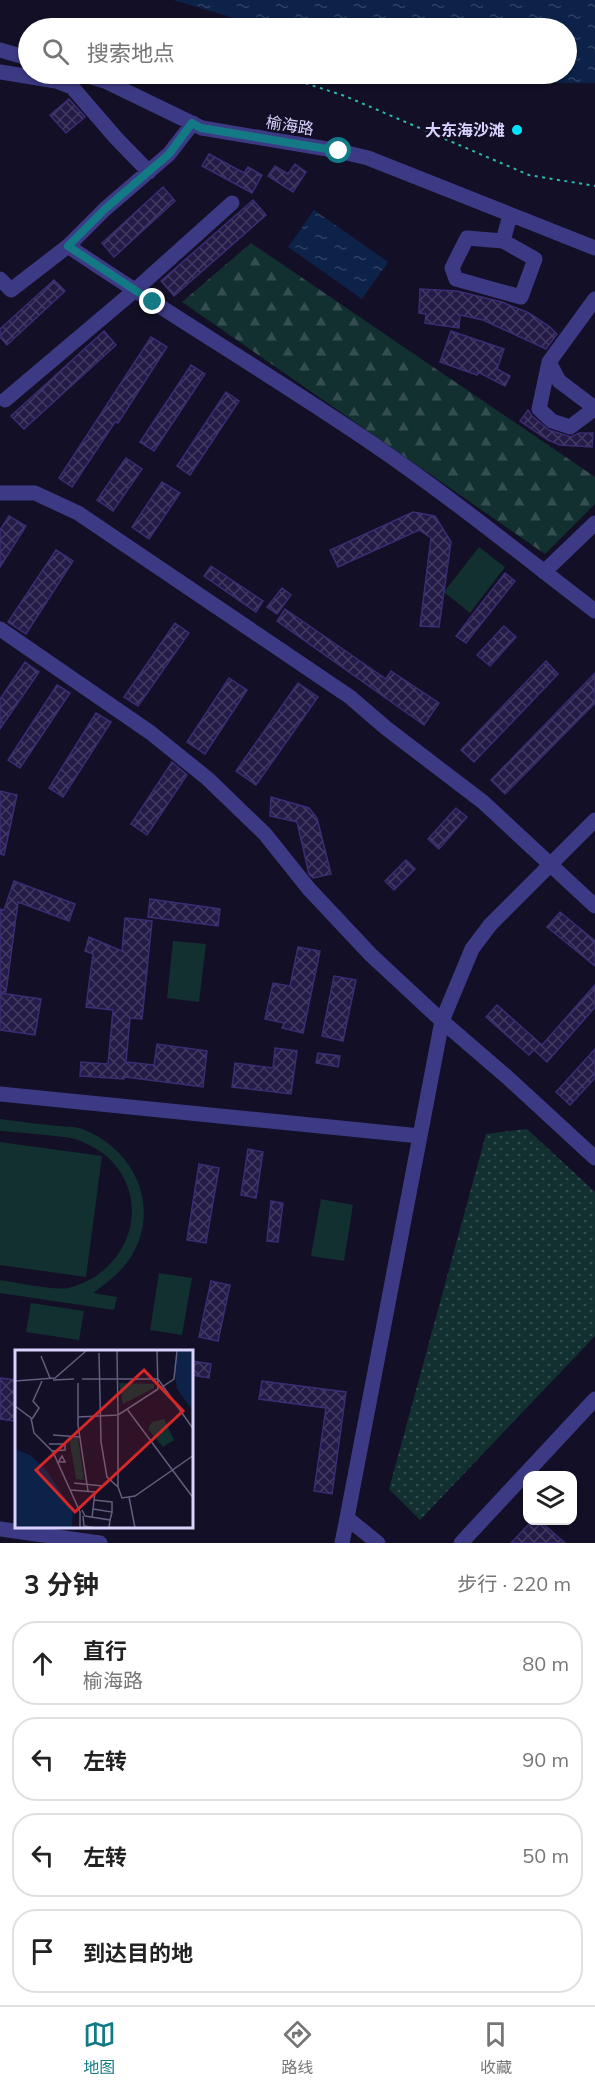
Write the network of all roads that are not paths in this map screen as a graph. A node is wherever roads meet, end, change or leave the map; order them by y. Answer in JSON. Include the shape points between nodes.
{"nodes":[{"id":1,"x":0,"y":50,"type":"edge"},
{"id":2,"x":18,"y":55,"type":"edge"},
{"id":3,"x":0,"y":72,"type":"edge"},
{"id":4,"x":18,"y":75,"type":"edge"},
{"id":5,"x":64,"y":84,"type":"edge"},
{"id":6,"x":111,"y":84,"type":"edge"},
{"id":7,"x":192,"y":123,"type":"junction"},
{"id":8,"x":149,"y":172,"type":"junction"},
{"id":9,"x":232,"y":203,"type":"dead end"},
{"id":10,"x":510,"y":215,"type":"junction"},
{"id":11,"x":503,"y":241,"type":"junction"},
{"id":12,"x":68,"y":246,"type":"junction"},
{"id":13,"x":595,"y":248,"type":"edge"},
{"id":14,"x":0,"y":279,"type":"edge"},
{"id":15,"x":134,"y":291,"type":"junction"},
{"id":16,"x":595,"y":299,"type":"edge"},
{"id":17,"x":549,"y":362,"type":"junction"},
{"id":18,"x":5,"y":400,"type":"dead end"},
{"id":19,"x":595,"y":409,"type":"edge"},
{"id":20,"x":0,"y":493,"type":"edge"},
{"id":21,"x":595,"y":523,"type":"edge"},
{"id":22,"x":544,"y":572,"type":"junction"},
{"id":23,"x":595,"y":611,"type":"edge"},
{"id":24,"x":0,"y":629,"type":"edge"},
{"id":25,"x":595,"y":820,"type":"edge"},
{"id":26,"x":552,"y":865,"type":"junction"},
{"id":27,"x":595,"y":906,"type":"edge"},
{"id":28,"x":442,"y":1022,"type":"junction"},
{"id":29,"x":0,"y":1094,"type":"edge"},
{"id":30,"x":420,"y":1136,"type":"junction"},
{"id":31,"x":595,"y":1158,"type":"edge"},
{"id":32,"x":595,"y":1400,"type":"edge"},
{"id":33,"x":347,"y":1518,"type":"junction"},
{"id":34,"x":0,"y":1529,"type":"edge"},
{"id":35,"x":100,"y":1543,"type":"edge"},
{"id":36,"x":342,"y":1543,"type":"edge"},
{"id":37,"x":378,"y":1543,"type":"edge"},
{"id":38,"x":461,"y":1543,"type":"edge"}],
"edges":[{"from":1,"to":2,"type":"street"},
{"from":3,"to":4,"type":"street"},
{"from":5,"to":8,"type":"street","via":[[72,87]]},
{"from":6,"to":7,"type":"street","name":"榆海路"},
{"from":7,"to":8,"type":"street","via":[[169,154]]},
{"from":7,"to":10,"type":"street","name":"榆海路","via":[[201,128],[354,154]]},
{"from":8,"to":12,"type":"street"},
{"from":9,"to":15,"type":"street"},
{"from":10,"to":11,"type":"street"},
{"from":10,"to":13,"type":"street","name":"榆海路"},
{"from":11,"to":11,"type":"street","via":[[467,238],[452,268],[456,279],[521,297],[535,259]]},
{"from":12,"to":14,"type":"street","via":[[11,290]]},
{"from":12,"to":15,"type":"street"},
{"from":15,"to":18,"type":"street"},
{"from":15,"to":22,"type":"street","via":[[374,445]]},
{"from":16,"to":17,"type":"street"},
{"from":17,"to":19,"type":"street","via":[[559,381]]},
{"from":17,"to":19,"type":"street","via":[[539,409],[552,421],[570,427]]},
{"from":20,"to":26,"type":"street","via":[[35,493],[78,513],[139,554],[350,697],[483,802]]},
{"from":21,"to":22,"type":"street"},
{"from":22,"to":23,"type":"street"},
{"from":24,"to":28,"type":"street","via":[[151,733],[208,779],[265,834],[309,889],[371,955]]},
{"from":25,"to":26,"type":"street"},
{"from":26,"to":27,"type":"street"},
{"from":26,"to":28,"type":"street","via":[[490,925],[472,949]]},
{"from":28,"to":30,"type":"street"},
{"from":28,"to":31,"type":"street"},
{"from":29,"to":30,"type":"street"},
{"from":30,"to":33,"type":"street"},
{"from":32,"to":38,"type":"street"},
{"from":33,"to":36,"type":"street"},
{"from":33,"to":37,"type":"street"},
{"from":34,"to":35,"type":"street"}]}
